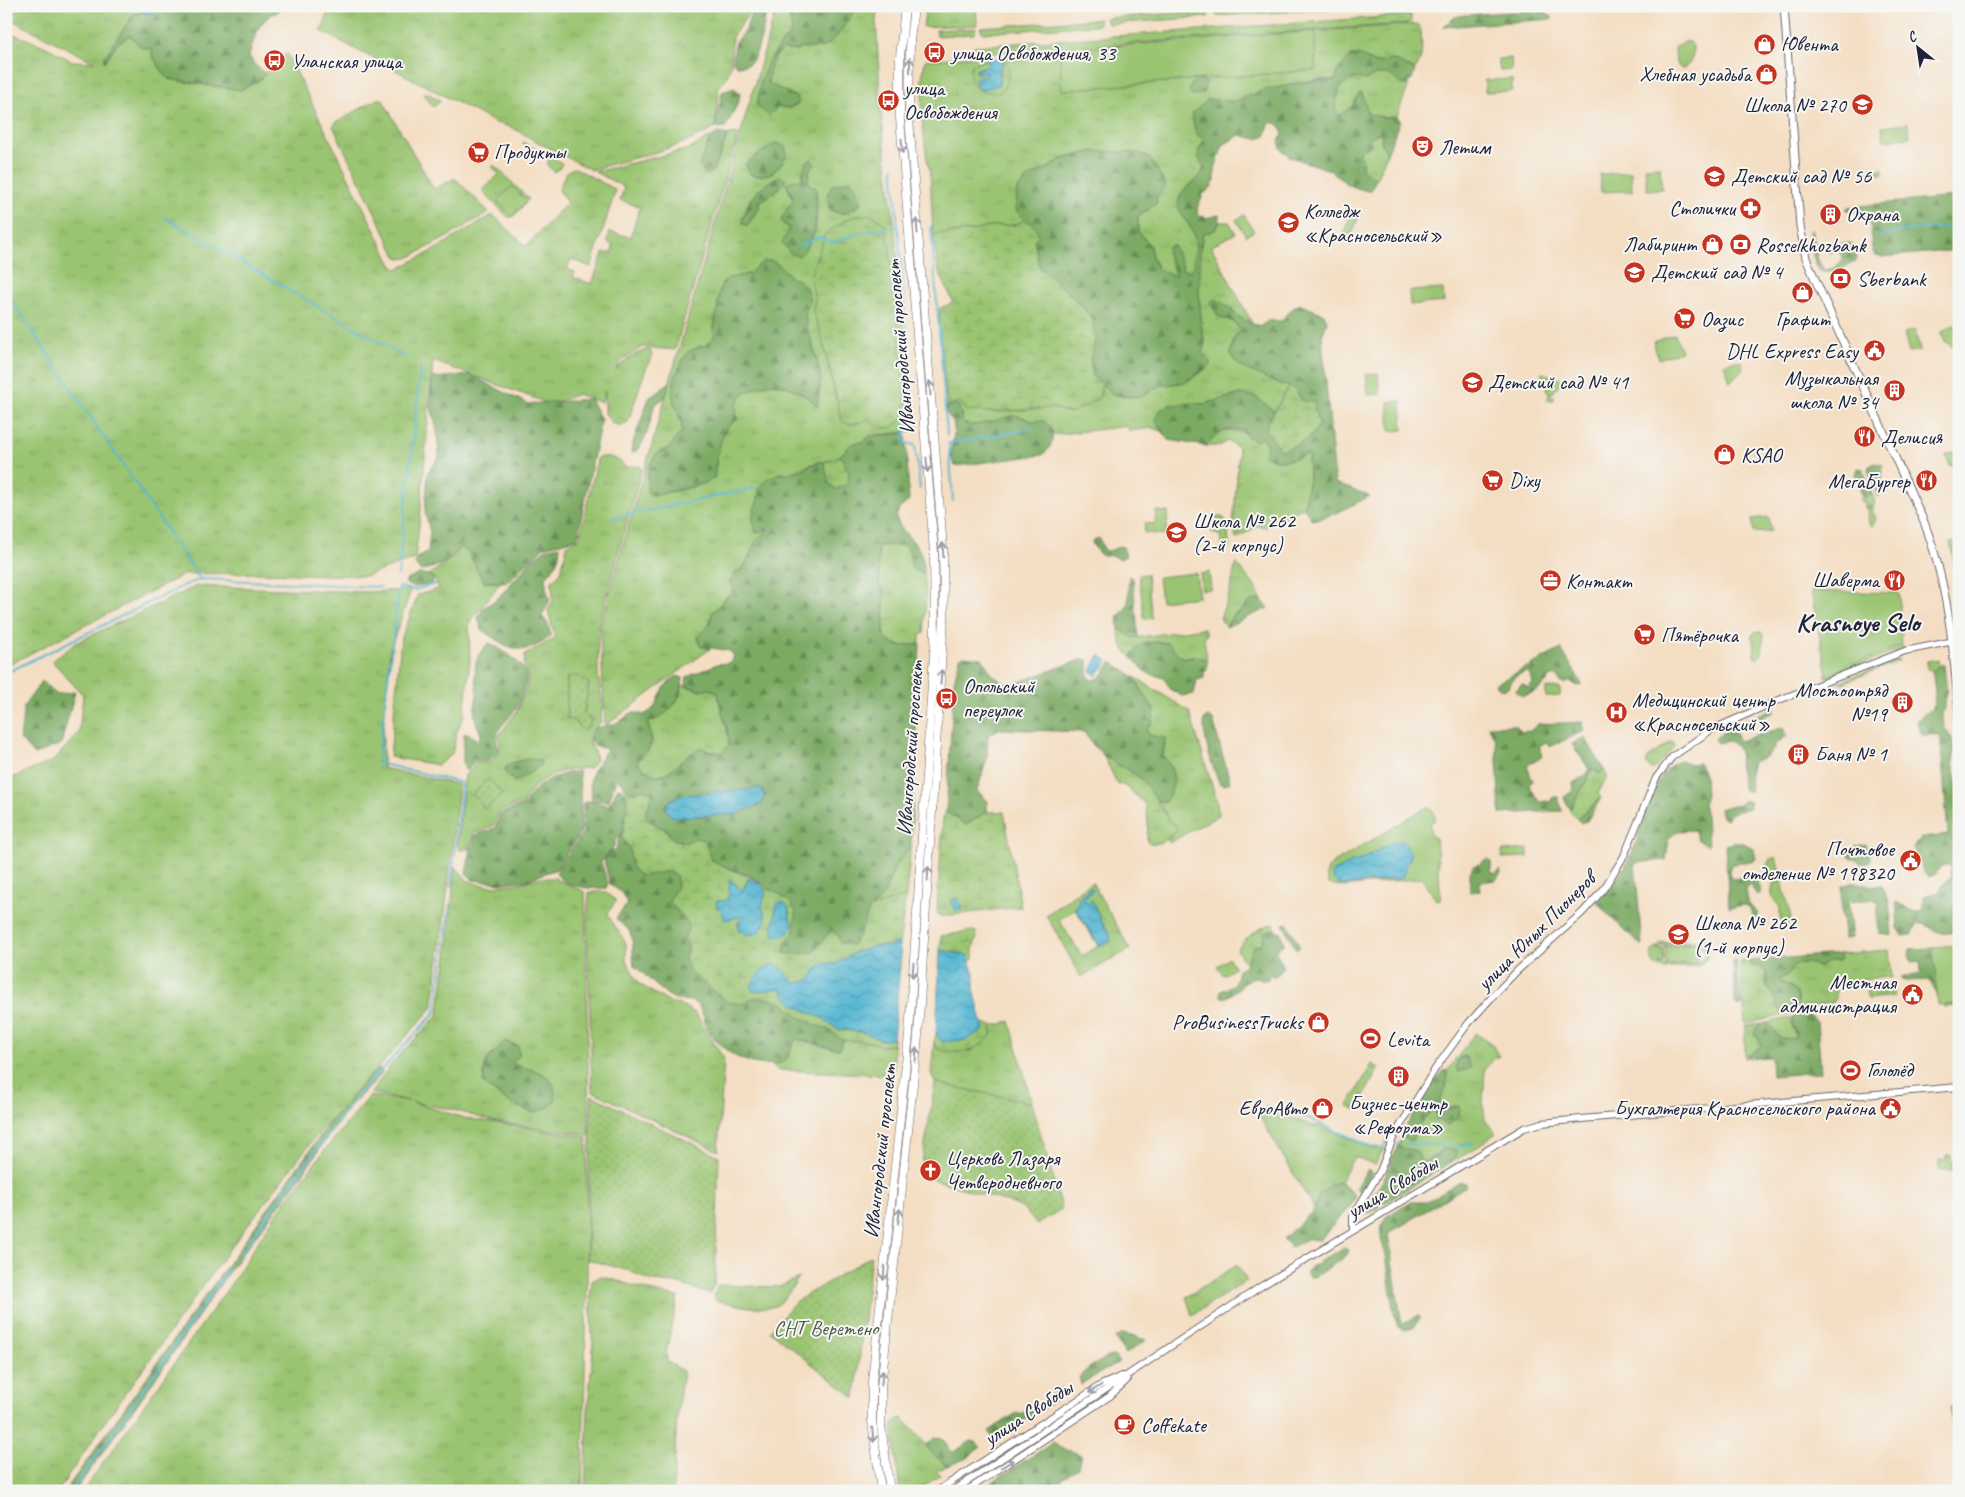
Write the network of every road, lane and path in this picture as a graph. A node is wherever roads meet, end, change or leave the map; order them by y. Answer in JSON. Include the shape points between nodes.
{"nodes":[{"id":1,"x":906,"y":6,"type":"edge"},
{"id":2,"x":914,"y":6,"type":"edge"},
{"id":3,"x":1784,"y":6,"type":"edge"},
{"id":4,"x":1956,"y":640,"type":"edge"},
{"id":5,"x":1959,"y":716,"type":"edge"},
{"id":6,"x":1959,"y":1087,"type":"edge"},
{"id":7,"x":1352,"y":1230,"type":"junction"},
{"id":8,"x":1139,"y":1368,"type":"junction"},
{"id":9,"x":880,"y":1489,"type":"edge"},
{"id":10,"x":892,"y":1491,"type":"edge"},
{"id":11,"x":937,"y":1491,"type":"edge"},
{"id":12,"x":953,"y":1491,"type":"edge"},
{"id":13,"x":966,"y":1491,"type":"edge"}],
"edges":[{"from":1,"to":9,"type":"highway","name":"Ивангородский проспект","one_way":true,"via":[[900,57],[900,118],[933,528],[936,608],[910,1035],[872,1382],[872,1421]]},
{"from":10,"to":2,"type":"highway","name":"Ивангородский проспект","one_way":true,"via":[[881,1426],[881,1387],[918,1036],[944,617],[943,549],[909,118]]},
{"from":3,"to":4,"type":"main road","via":[[1800,226],[1806,258],[1924,522],[1939,563]]},
{"from":4,"to":5,"type":"main road"},
{"from":4,"to":7,"type":"main road","name":"улица Юных Пионеров","via":[[1905,651],[1771,703],[1710,730],[1672,758],[1651,788],[1624,856],[1602,890],[1582,913],[1492,997],[1467,1024],[1435,1069],[1394,1136],[1380,1171],[1353,1216]]},
{"from":6,"to":7,"type":"main road","name":"улица Свободы","via":[[1542,1123],[1507,1137]]},
{"from":7,"to":8,"type":"main road","name":"улица Свободы"},
{"from":8,"to":11,"type":"main road","name":"улица Свободы","one_way":true,"via":[[1101,1385]]},
{"from":8,"to":12,"type":"main road","name":"улица Свободы"},
{"from":13,"to":8,"type":"main road","name":"улица Свободы","one_way":true,"via":[[1110,1396]]}]}
